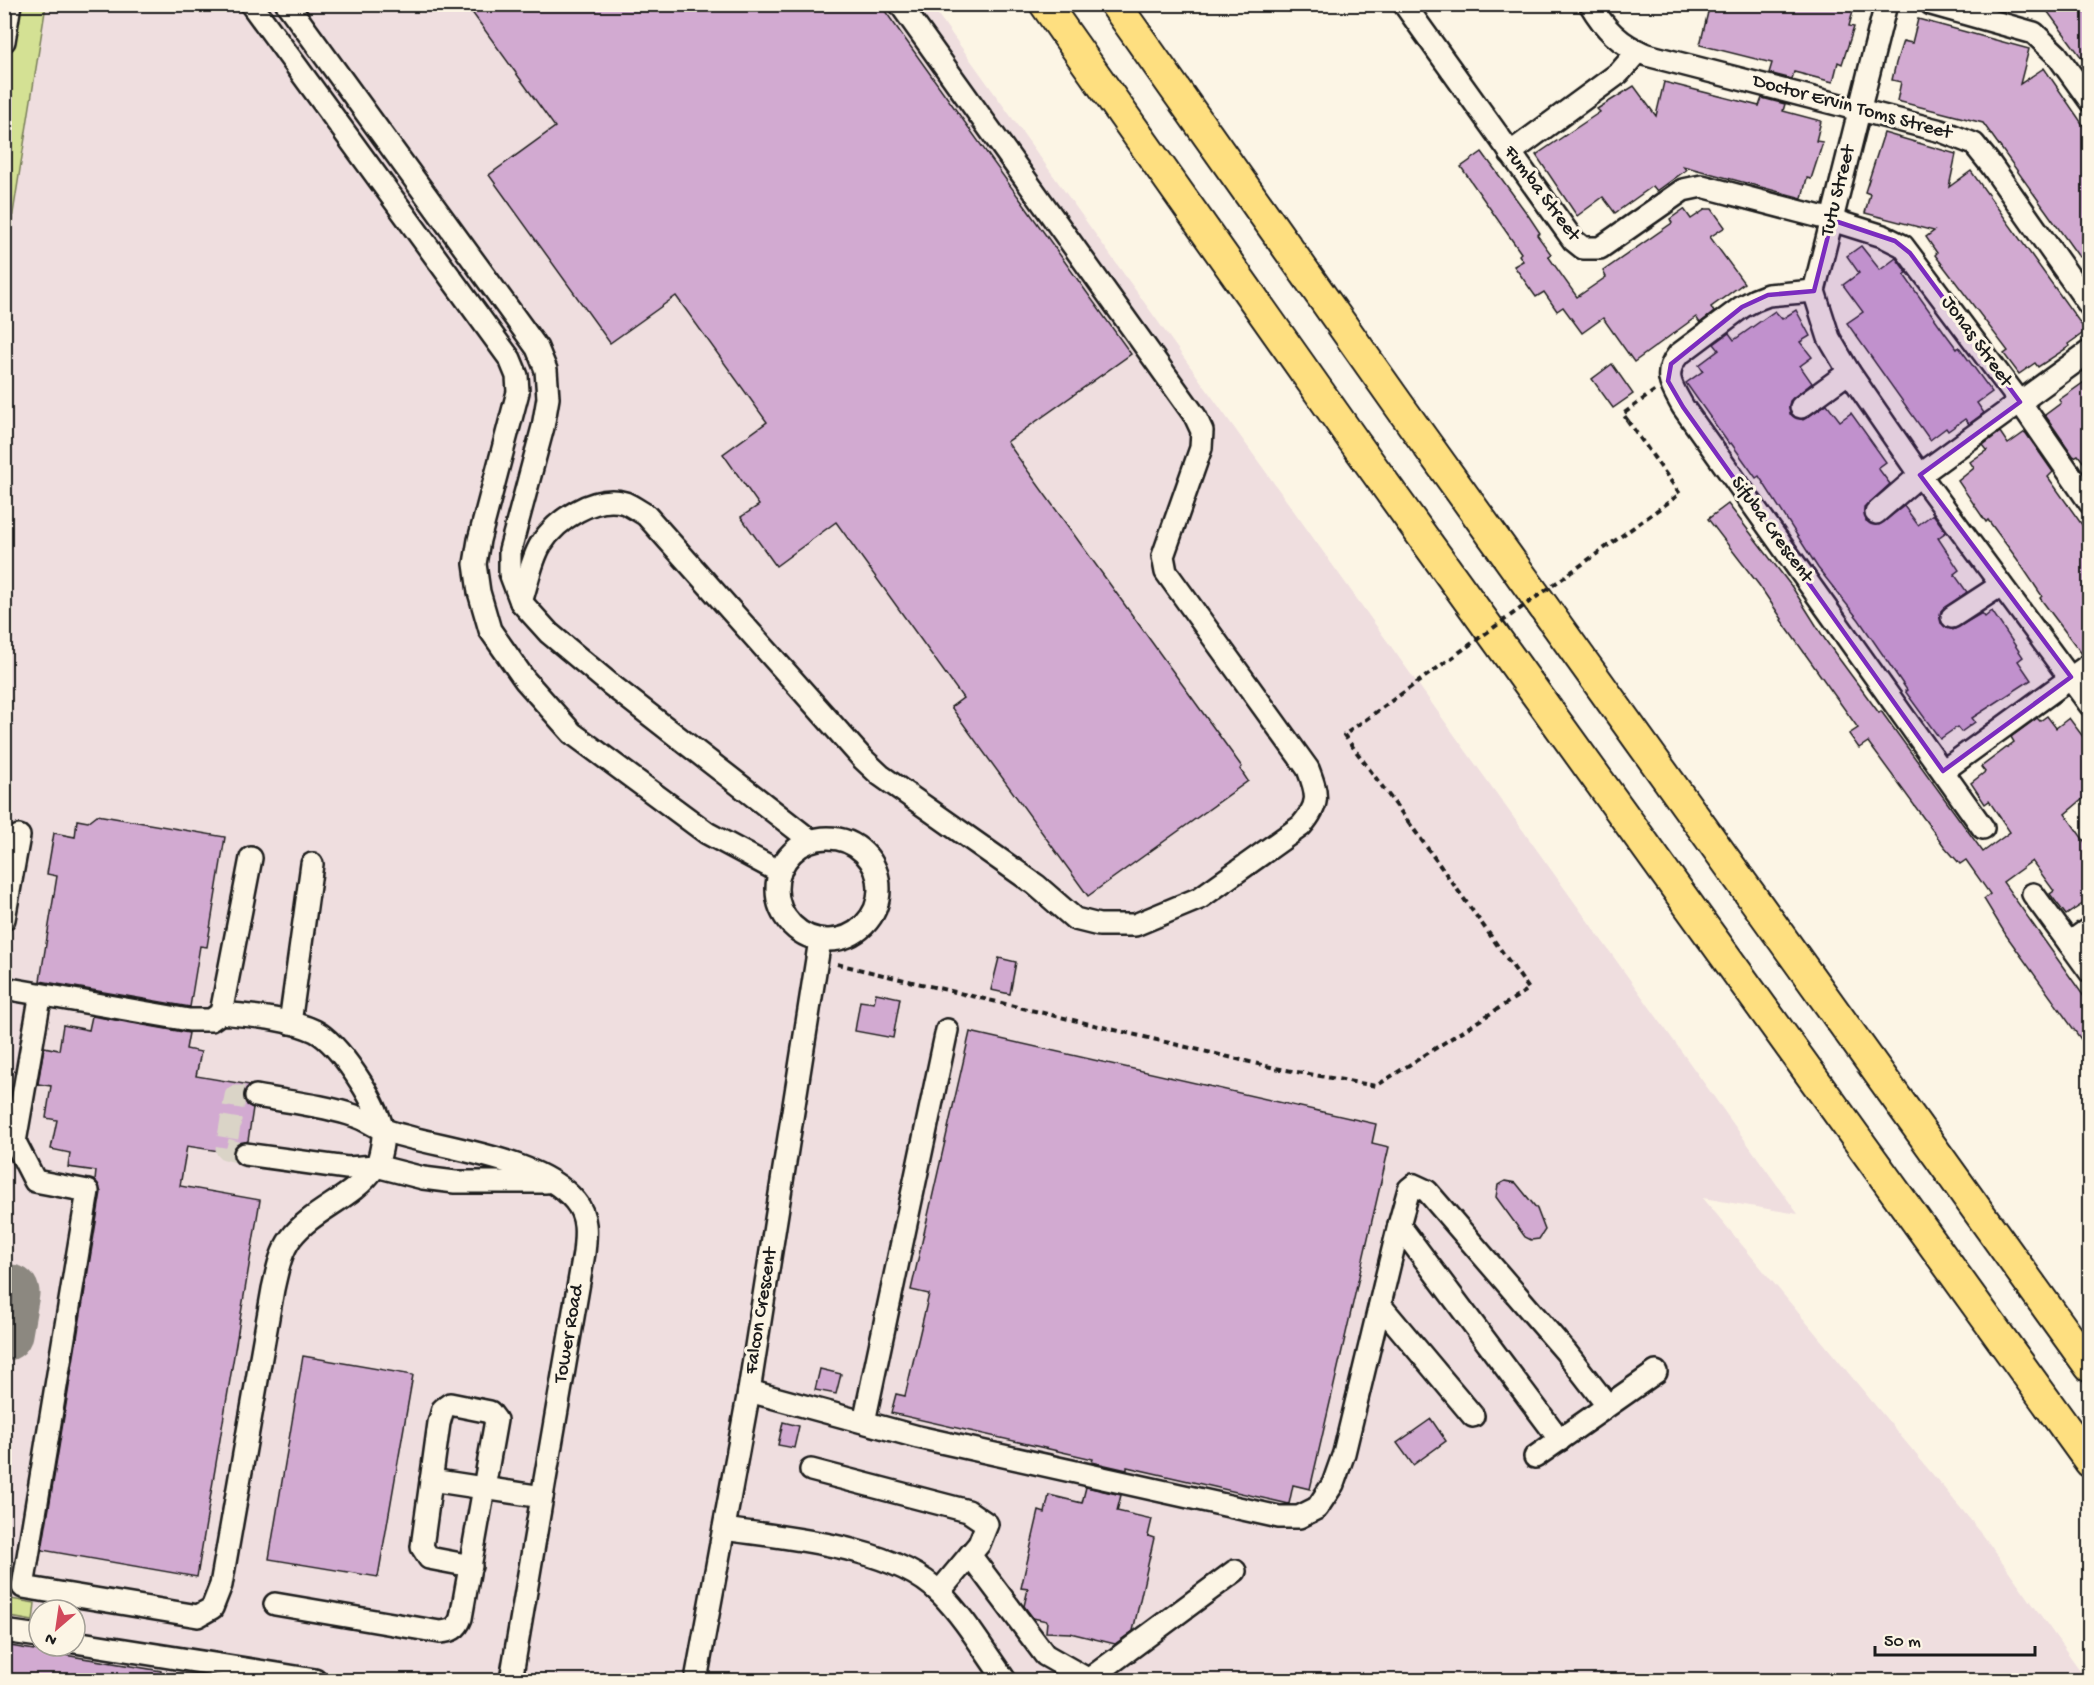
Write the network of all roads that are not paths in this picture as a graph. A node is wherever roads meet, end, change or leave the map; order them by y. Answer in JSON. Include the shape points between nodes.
{"nodes":[{"id":1,"x":10,"y":4,"type":"edge"},
{"id":2,"x":251,"y":4,"type":"edge"},
{"id":3,"x":287,"y":4,"type":"edge"},
{"id":4,"x":900,"y":4,"type":"edge"},
{"id":5,"x":1045,"y":4,"type":"edge"},
{"id":6,"x":1115,"y":4,"type":"edge"},
{"id":7,"x":1404,"y":4,"type":"edge"},
{"id":8,"x":1590,"y":4,"type":"edge"},
{"id":9,"x":1886,"y":4,"type":"edge"},
{"id":10,"x":1931,"y":4,"type":"edge"},
{"id":11,"x":4,"y":41,"type":"edge"},
{"id":12,"x":1638,"y":51,"type":"junction"},
{"id":13,"x":2090,"y":101,"type":"edge"},
{"id":14,"x":1860,"y":108,"type":"junction"},
{"id":15,"x":1510,"y":153,"type":"junction"},
{"id":16,"x":1832,"y":220,"type":"junction"},
{"id":17,"x":1814,"y":291,"type":"junction"},
{"id":18,"x":2090,"y":306,"type":"edge"},
{"id":19,"x":2090,"y":351,"type":"edge"},
{"id":20,"x":1850,"y":372,"type":"junction"},
{"id":21,"x":2020,"y":402,"type":"junction"},
{"id":22,"x":1801,"y":407,"type":"dead end"},
{"id":23,"x":1920,"y":475,"type":"junction"},
{"id":24,"x":2090,"y":503,"type":"edge"},
{"id":25,"x":1876,"y":513,"type":"dead end"},
{"id":26,"x":2001,"y":585,"type":"junction"},
{"id":27,"x":521,"y":602,"type":"junction"},
{"id":28,"x":1952,"y":617,"type":"dead end"},
{"id":29,"x":2090,"y":664,"type":"edge"},
{"id":30,"x":2071,"y":677,"type":"junction"},
{"id":31,"x":2090,"y":705,"type":"edge"},
{"id":32,"x":1943,"y":771,"type":"junction"},
{"id":33,"x":1983,"y":828,"type":"dead end"},
{"id":34,"x":19,"y":836,"type":"dead end"},
{"id":35,"x":810,"y":840,"type":"junction"},
{"id":36,"x":251,"y":858,"type":"dead end"},
{"id":37,"x":312,"y":864,"type":"dead end"},
{"id":38,"x":780,"y":872,"type":"junction"},
{"id":39,"x":2033,"y":894,"type":"dead end"},
{"id":40,"x":4,"y":919,"type":"edge"},
{"id":41,"x":2090,"y":928,"type":"edge"},
{"id":42,"x":2069,"y":943,"type":"junction"},
{"id":43,"x":818,"y":950,"type":"junction"},
{"id":44,"x":2090,"y":972,"type":"edge"},
{"id":45,"x":4,"y":988,"type":"edge"},
{"id":46,"x":39,"y":1004,"type":"dead end"},
{"id":47,"x":221,"y":1013,"type":"junction"},
{"id":48,"x":290,"y":1023,"type":"junction"},
{"id":49,"x":946,"y":1030,"type":"dead end"},
{"id":50,"x":256,"y":1096,"type":"tunnel mouth"},
{"id":51,"x":383,"y":1130,"type":"junction"},
{"id":52,"x":245,"y":1154,"type":"tunnel mouth"},
{"id":53,"x":382,"y":1167,"type":"junction"},
{"id":54,"x":552,"y":1182,"type":"junction"},
{"id":55,"x":1399,"y":1225,"type":"junction"},
{"id":56,"x":1380,"y":1305,"type":"junction"},
{"id":57,"x":2090,"y":1367,"type":"edge"},
{"id":58,"x":1656,"y":1372,"type":"dead end"},
{"id":59,"x":748,"y":1391,"type":"junction"},
{"id":60,"x":1607,"y":1405,"type":"junction"},
{"id":61,"x":1473,"y":1416,"type":"dead end"},
{"id":62,"x":864,"y":1422,"type":"junction"},
{"id":63,"x":1560,"y":1440,"type":"junction"},
{"id":64,"x":1535,"y":1457,"type":"dead end"},
{"id":65,"x":2090,"y":1462,"type":"edge"},
{"id":66,"x":811,"y":1470,"type":"dead end"},
{"id":67,"x":431,"y":1480,"type":"junction"},
{"id":68,"x":485,"y":1488,"type":"junction"},
{"id":69,"x":542,"y":1497,"type":"junction"},
{"id":70,"x":724,"y":1528,"type":"junction"},
{"id":71,"x":970,"y":1555,"type":"junction"},
{"id":72,"x":471,"y":1566,"type":"junction"},
{"id":73,"x":1235,"y":1571,"type":"dead end"},
{"id":74,"x":939,"y":1592,"type":"junction"},
{"id":75,"x":274,"y":1604,"type":"dead end"},
{"id":76,"x":4,"y":1631,"type":"edge"},
{"id":77,"x":27,"y":1634,"type":"edge"},
{"id":78,"x":87,"y":1644,"type":"edge"},
{"id":79,"x":315,"y":1680,"type":"edge"},
{"id":80,"x":511,"y":1680,"type":"edge"},
{"id":81,"x":696,"y":1680,"type":"edge"},
{"id":82,"x":1005,"y":1680,"type":"edge"},
{"id":83,"x":1088,"y":1680,"type":"edge"}],
"edges":[{"from":1,"to":11,"type":"street"},
{"from":2,"to":38,"type":"street","via":[[510,359],[517,376],[518,392],[476,564],[490,630],[525,680],[572,734],[706,833]]},
{"from":3,"to":27,"type":"street","via":[[537,348],[546,370],[548,398],[543,427],[510,550],[510,573]]},
{"from":4,"to":27,"type":"street","via":[[1202,431],[1201,448],[1163,556],[1166,572],[1308,769],[1317,792],[1314,811],[1301,826],[1200,898],[1135,925],[1099,925],[1075,919],[1036,885],[863,759],[646,515],[625,503],[606,501],[578,511],[540,546]]},
{"from":5,"to":65,"type":"highway","via":[[1353,440]]},
{"from":6,"to":57,"type":"highway"},
{"from":7,"to":15,"type":"street","name":"Fumba Street"},
{"from":8,"to":12,"type":"street","name":"Doctor Ervin Toms Street","via":[[1608,30]]},
{"from":9,"to":14,"type":"street","name":"Tutu Street"},
{"from":10,"to":13,"type":"street","via":[[2034,33],[2057,55]]},
{"from":12,"to":14,"type":"street","name":"Doctor Ervin Toms Street"},
{"from":12,"to":15,"type":"street","via":[[1619,73]]},
{"from":14,"to":16,"type":"street","name":"Tutu Street"},
{"from":14,"to":18,"type":"street","name":"Doctor Ervin Toms Street","via":[[1941,130],[1974,144]]},
{"from":15,"to":16,"type":"street","name":"Fumba Street","via":[[1573,240],[1588,250],[1605,245],[1694,186]]},
{"from":16,"to":17,"type":"street","name":"Tutu Street"},
{"from":16,"to":21,"type":"street","name":"Jonas Street","via":[[1889,239],[1910,253]]},
{"from":17,"to":20,"type":"street","via":[[1829,338]]},
{"from":17,"to":32,"type":"street","name":"Sifuba Crescent","via":[[1768,295],[1742,306],[1678,355],[1668,372],[1668,381]]},
{"from":19,"to":21,"type":"street"},
{"from":20,"to":22,"type":"street"},
{"from":20,"to":23,"type":"street"},
{"from":21,"to":23,"type":"street"},
{"from":21,"to":24,"type":"street","name":"Jonas Street"},
{"from":23,"to":25,"type":"street"},
{"from":23,"to":26,"type":"street"},
{"from":26,"to":28,"type":"street"},
{"from":26,"to":30,"type":"street"},
{"from":27,"to":35,"type":"street","via":[[549,633],[610,684]]},
{"from":29,"to":30,"type":"street"},
{"from":30,"to":31,"type":"street"},
{"from":30,"to":32,"type":"street"},
{"from":32,"to":33,"type":"street","name":"Sifuba Crescent"},
{"from":34,"to":40,"type":"street"},
{"from":35,"to":38,"type":"street","via":[[795,849]]},
{"from":35,"to":43,"type":"street","via":[[828,837],[861,849],[873,862],[879,879],[879,897],[865,926]]},
{"from":36,"to":47,"type":"street"},
{"from":37,"to":48,"type":"street"},
{"from":38,"to":43,"type":"street","via":[[777,896],[782,911]]},
{"from":39,"to":42,"type":"street"},
{"from":41,"to":42,"type":"street"},
{"from":42,"to":44,"type":"street"},
{"from":43,"to":59,"type":"street","name":"Falcon Crescent"},
{"from":45,"to":47,"type":"street","via":[[202,1022]]},
{"from":46,"to":53,"type":"street","via":[[15,1142],[35,1181],[88,1191],[23,1587],[188,1617],[206,1614],[212,1608],[224,1573],[279,1264],[291,1237]]},
{"from":47,"to":48,"type":"street"},
{"from":48,"to":51,"type":"street","via":[[317,1032],[334,1045],[370,1098]]},
{"from":49,"to":62,"type":"street"},
{"from":50,"to":51,"type":"street","name":"Tower Road","via":[[341,1112]]},
{"from":51,"to":53,"type":"street"},
{"from":51,"to":54,"type":"street","name":"Tower Road","via":[[479,1154]]},
{"from":52,"to":53,"type":"street","via":[[346,1168]]},
{"from":53,"to":54,"type":"street","via":[[423,1178],[474,1183]]},
{"from":54,"to":69,"type":"street","name":"Tower Road","via":[[575,1200],[585,1219],[586,1231]]},
{"from":55,"to":56,"type":"street"},
{"from":55,"to":60,"type":"street","via":[[1408,1189],[1414,1185],[1423,1188],[1566,1352]]},
{"from":55,"to":63,"type":"street"},
{"from":56,"to":61,"type":"street"},
{"from":56,"to":62,"type":"street","via":[[1333,1484],[1317,1508],[1299,1517],[1268,1514]]},
{"from":58,"to":60,"type":"street"},
{"from":59,"to":62,"type":"street"},
{"from":59,"to":70,"type":"street","name":"Falcon Crescent"},
{"from":60,"to":63,"type":"street"},
{"from":63,"to":64,"type":"street"},
{"from":66,"to":71,"type":"street","via":[[979,1516],[987,1530]]},
{"from":67,"to":68,"type":"street"},
{"from":67,"to":68,"type":"street","via":[[441,1413],[450,1404],[490,1412],[495,1417]]},
{"from":67,"to":72,"type":"street","via":[[421,1539],[423,1552],[434,1560]]},
{"from":68,"to":69,"type":"street"},
{"from":68,"to":72,"type":"street"},
{"from":69,"to":80,"type":"street","name":"Tower Road"},
{"from":70,"to":74,"type":"street","via":[[829,1544],[899,1566]]},
{"from":70,"to":81,"type":"street","name":"Falcon Crescent"},
{"from":71,"to":74,"type":"street"},
{"from":71,"to":83,"type":"street","via":[[1045,1655]]},
{"from":72,"to":75,"type":"street","via":[[459,1624],[449,1631]]},
{"from":73,"to":83,"type":"street"},
{"from":74,"to":82,"type":"street"},
{"from":76,"to":77,"type":"street"},
{"from":78,"to":79,"type":"street"}]}
